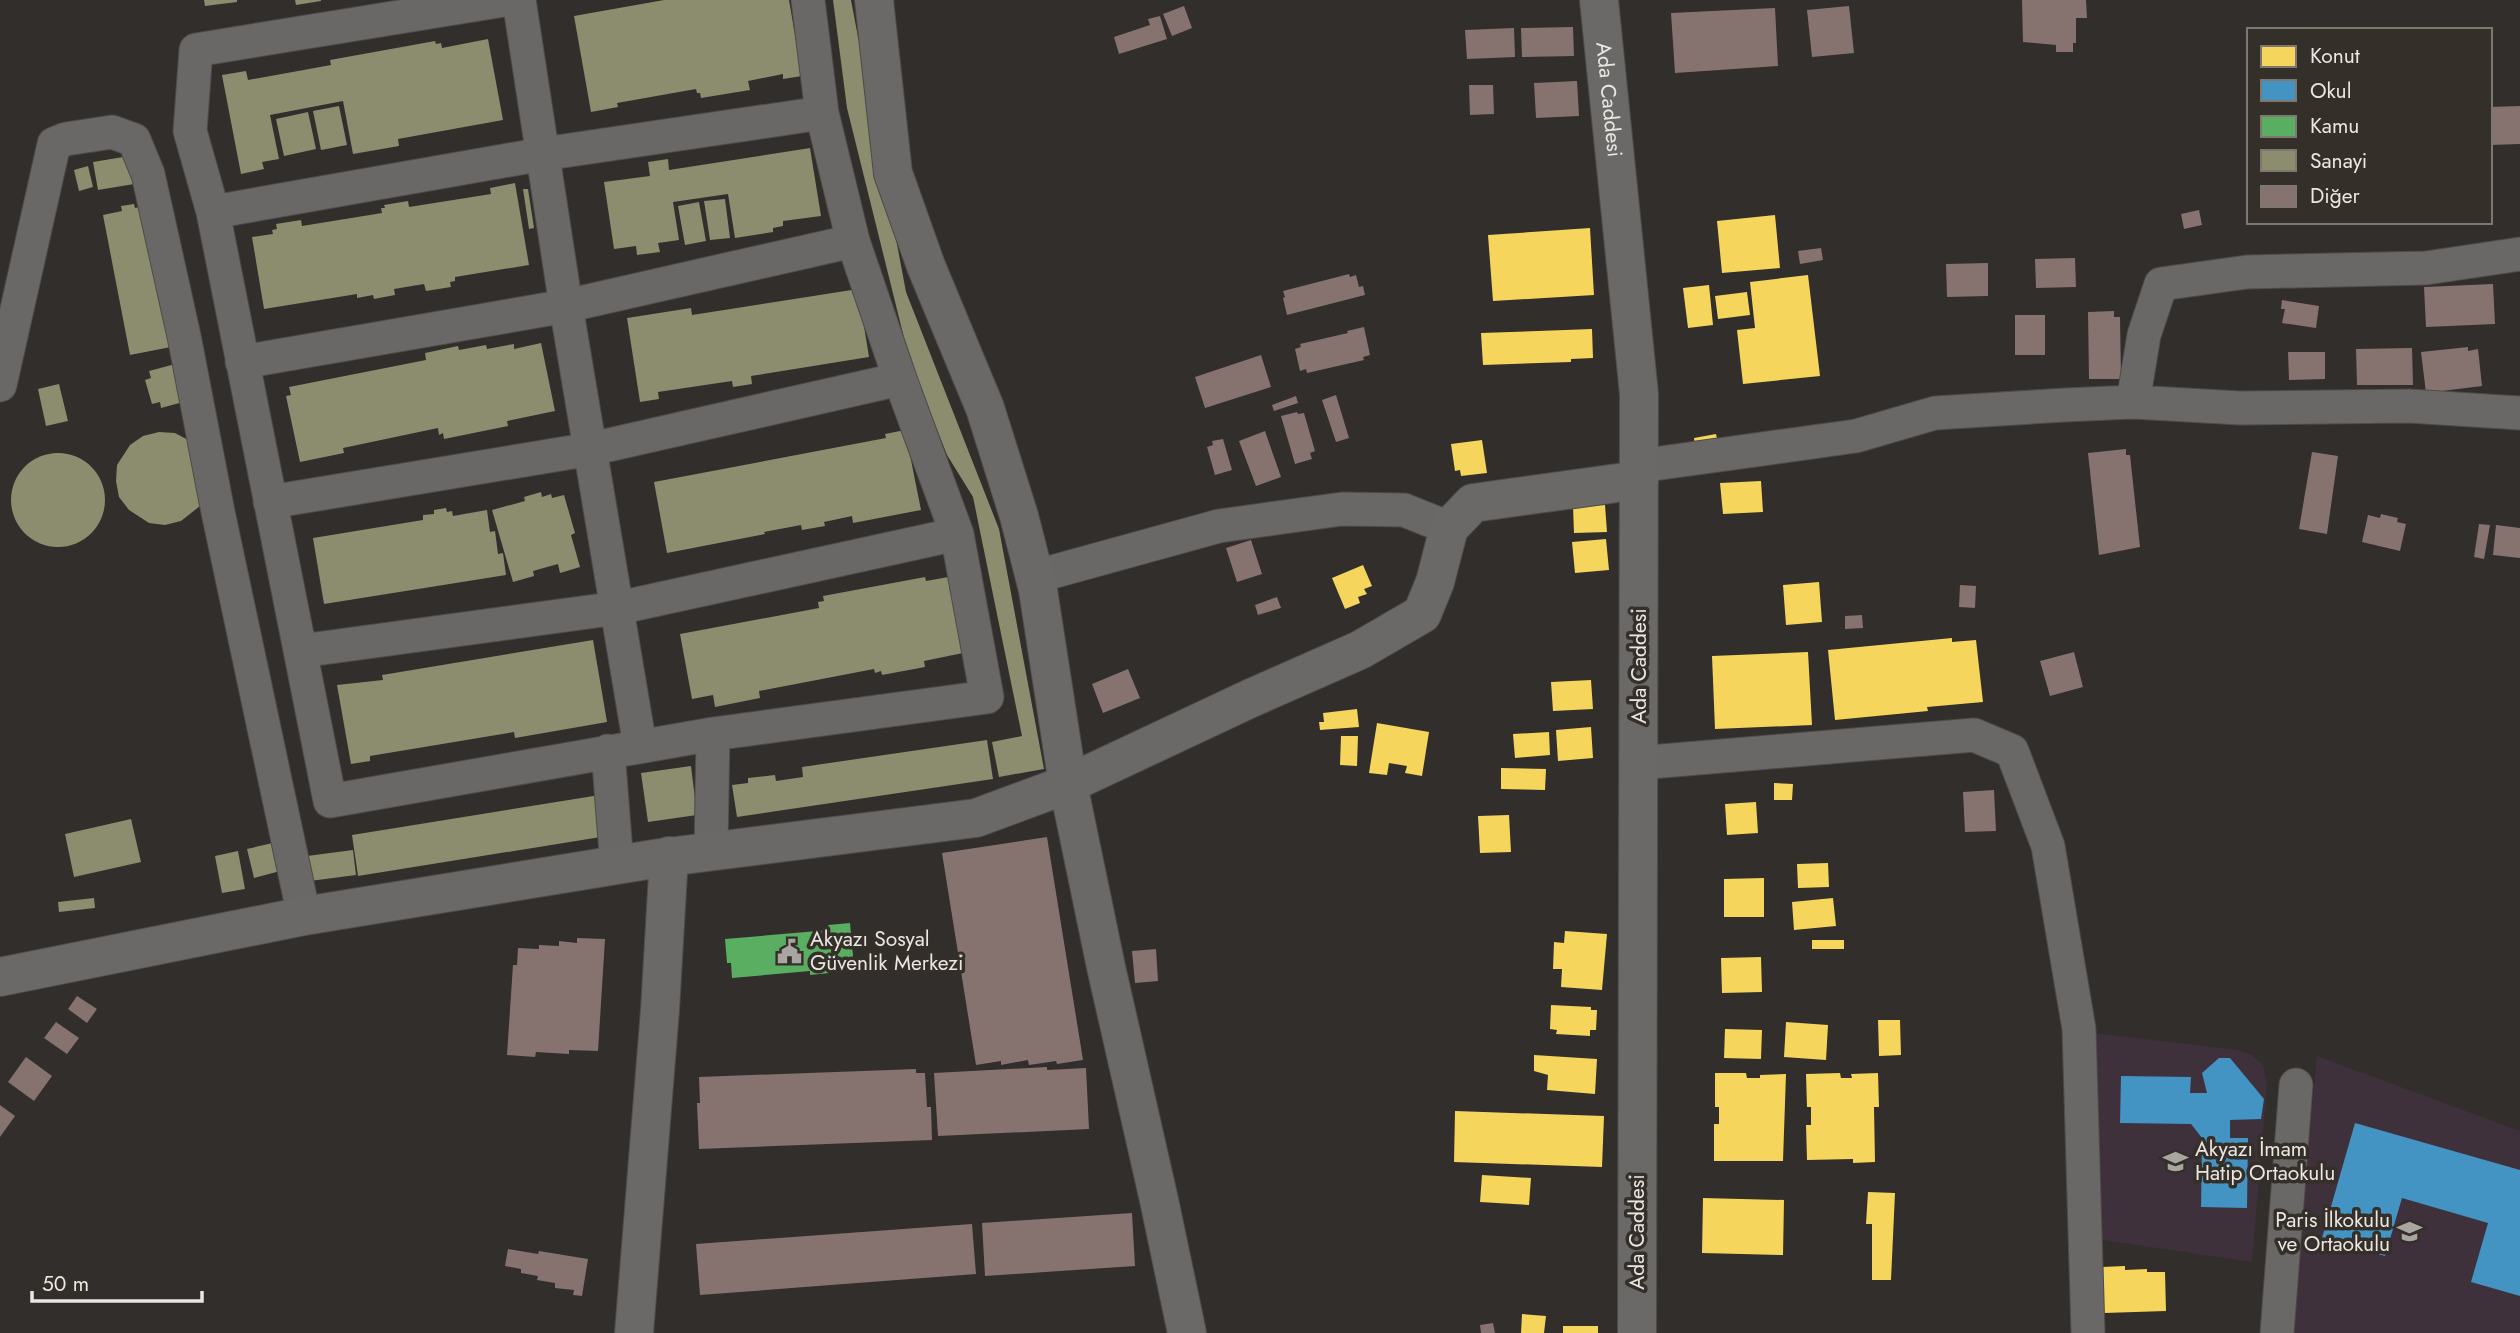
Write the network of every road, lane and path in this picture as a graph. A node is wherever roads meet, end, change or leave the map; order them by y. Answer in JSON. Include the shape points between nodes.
{"nodes":[{"id":1,"x":505,"y":0,"type":"edge"},
{"id":2,"x":519,"y":0,"type":"edge"},
{"id":3,"x":808,"y":0,"type":"edge"},
{"id":4,"x":874,"y":0,"type":"edge"},
{"id":5,"x":1599,"y":0,"type":"edge"},
{"id":6,"x":822,"y":113,"type":"junction"},
{"id":7,"x":543,"y":154,"type":"junction"},
{"id":8,"x":213,"y":212,"type":"junction"},
{"id":9,"x":853,"y":241,"type":"junction"},
{"id":10,"x":2520,"y":254,"type":"edge"},
{"id":11,"x":566,"y":306,"type":"junction"},
{"id":12,"x":242,"y":362,"type":"junction"},
{"id":13,"x":900,"y":379,"type":"junction"},
{"id":14,"x":0,"y":385,"type":"edge"},
{"id":15,"x":2133,"y":402,"type":"junction"},
{"id":16,"x":2520,"y":412,"type":"edge"},
{"id":17,"x":591,"y":449,"type":"junction"},
{"id":18,"x":1639,"y":473,"type":"junction"},
{"id":19,"x":270,"y":502,"type":"junction"},
{"id":20,"x":1449,"y":528,"type":"junction"},
{"id":21,"x":957,"y":534,"type":"junction"},
{"id":22,"x":1034,"y":577,"type":"junction"},
{"id":23,"x":618,"y":608,"type":"junction"},
{"id":24,"x":301,"y":652,"type":"junction"},
{"id":25,"x":713,"y":734,"type":"junction"},
{"id":26,"x":624,"y":749,"type":"junction"},
{"id":27,"x":1638,"y":762,"type":"junction"},
{"id":28,"x":1068,"y":784,"type":"junction"},
{"id":29,"x":711,"y":851,"type":"junction"},
{"id":30,"x":669,"y":856,"type":"junction"},
{"id":31,"x":617,"y":865,"type":"junction"},
{"id":32,"x":304,"y":916,"type":"junction"},
{"id":33,"x":0,"y":977,"type":"edge"},
{"id":34,"x":2296,"y":1084,"type":"dead end"},
{"id":35,"x":634,"y":1333,"type":"edge"},
{"id":36,"x":1187,"y":1333,"type":"edge"},
{"id":37,"x":1637,"y":1333,"type":"edge"},
{"id":38,"x":2088,"y":1333,"type":"edge"},
{"id":39,"x":2277,"y":1333,"type":"edge"}],
"edges":[{"from":1,"to":8,"type":"street","via":[[196,50],[190,131]]},
{"from":2,"to":7,"type":"street"},
{"from":3,"to":6,"type":"street"},
{"from":4,"to":22,"type":"main road","via":[[893,173],[985,408]]},
{"from":5,"to":18,"type":"main road","name":"Ada Caddesi","via":[[1639,394]]},
{"from":6,"to":7,"type":"street"},
{"from":6,"to":9,"type":"street"},
{"from":7,"to":8,"type":"street"},
{"from":7,"to":11,"type":"street"},
{"from":8,"to":12,"type":"street"},
{"from":9,"to":11,"type":"street"},
{"from":9,"to":13,"type":"street"},
{"from":10,"to":15,"type":"street","via":[[2426,268],[2247,272],[2161,284],[2144,335]]},
{"from":11,"to":12,"type":"street"},
{"from":11,"to":17,"type":"street"},
{"from":12,"to":19,"type":"street"},
{"from":13,"to":17,"type":"street"},
{"from":13,"to":21,"type":"street"},
{"from":14,"to":32,"type":"street","via":[[54,144],[112,132],[134,140],[148,174],[178,309]]},
{"from":15,"to":16,"type":"street"},
{"from":15,"to":18,"type":"street","via":[[1935,414],[1856,436]]},
{"from":17,"to":19,"type":"street"},
{"from":17,"to":23,"type":"street"},
{"from":18,"to":20,"type":"main road","via":[[1473,503]]},
{"from":18,"to":27,"type":"main road","name":"Ada Caddesi"},
{"from":19,"to":24,"type":"street"},
{"from":20,"to":22,"type":"street","via":[[1404,510],[1342,509],[1219,526]]},
{"from":20,"to":28,"type":"main road","via":[[1422,614],[1360,650]]},
{"from":21,"to":23,"type":"street"},
{"from":21,"to":25,"type":"street","via":[[987,697]]},
{"from":22,"to":28,"type":"main road"},
{"from":23,"to":24,"type":"street"},
{"from":23,"to":26,"type":"street"},
{"from":24,"to":26,"type":"street","via":[[330,801]]},
{"from":25,"to":26,"type":"street"},
{"from":25,"to":29,"type":"street"},
{"from":26,"to":31,"type":"street"},
{"from":27,"to":37,"type":"main road","name":"Ada Caddesi"},
{"from":27,"to":38,"type":"street","via":[[1974,735],[2012,751],[2048,846],[2079,1030]]},
{"from":28,"to":29,"type":"main road","via":[[976,818]]},
{"from":28,"to":36,"type":"main road"},
{"from":29,"to":30,"type":"main road"},
{"from":30,"to":31,"type":"main road"},
{"from":30,"to":35,"type":"main road"},
{"from":31,"to":32,"type":"main road"},
{"from":32,"to":33,"type":"main road"},
{"from":34,"to":39,"type":"street"}]}
